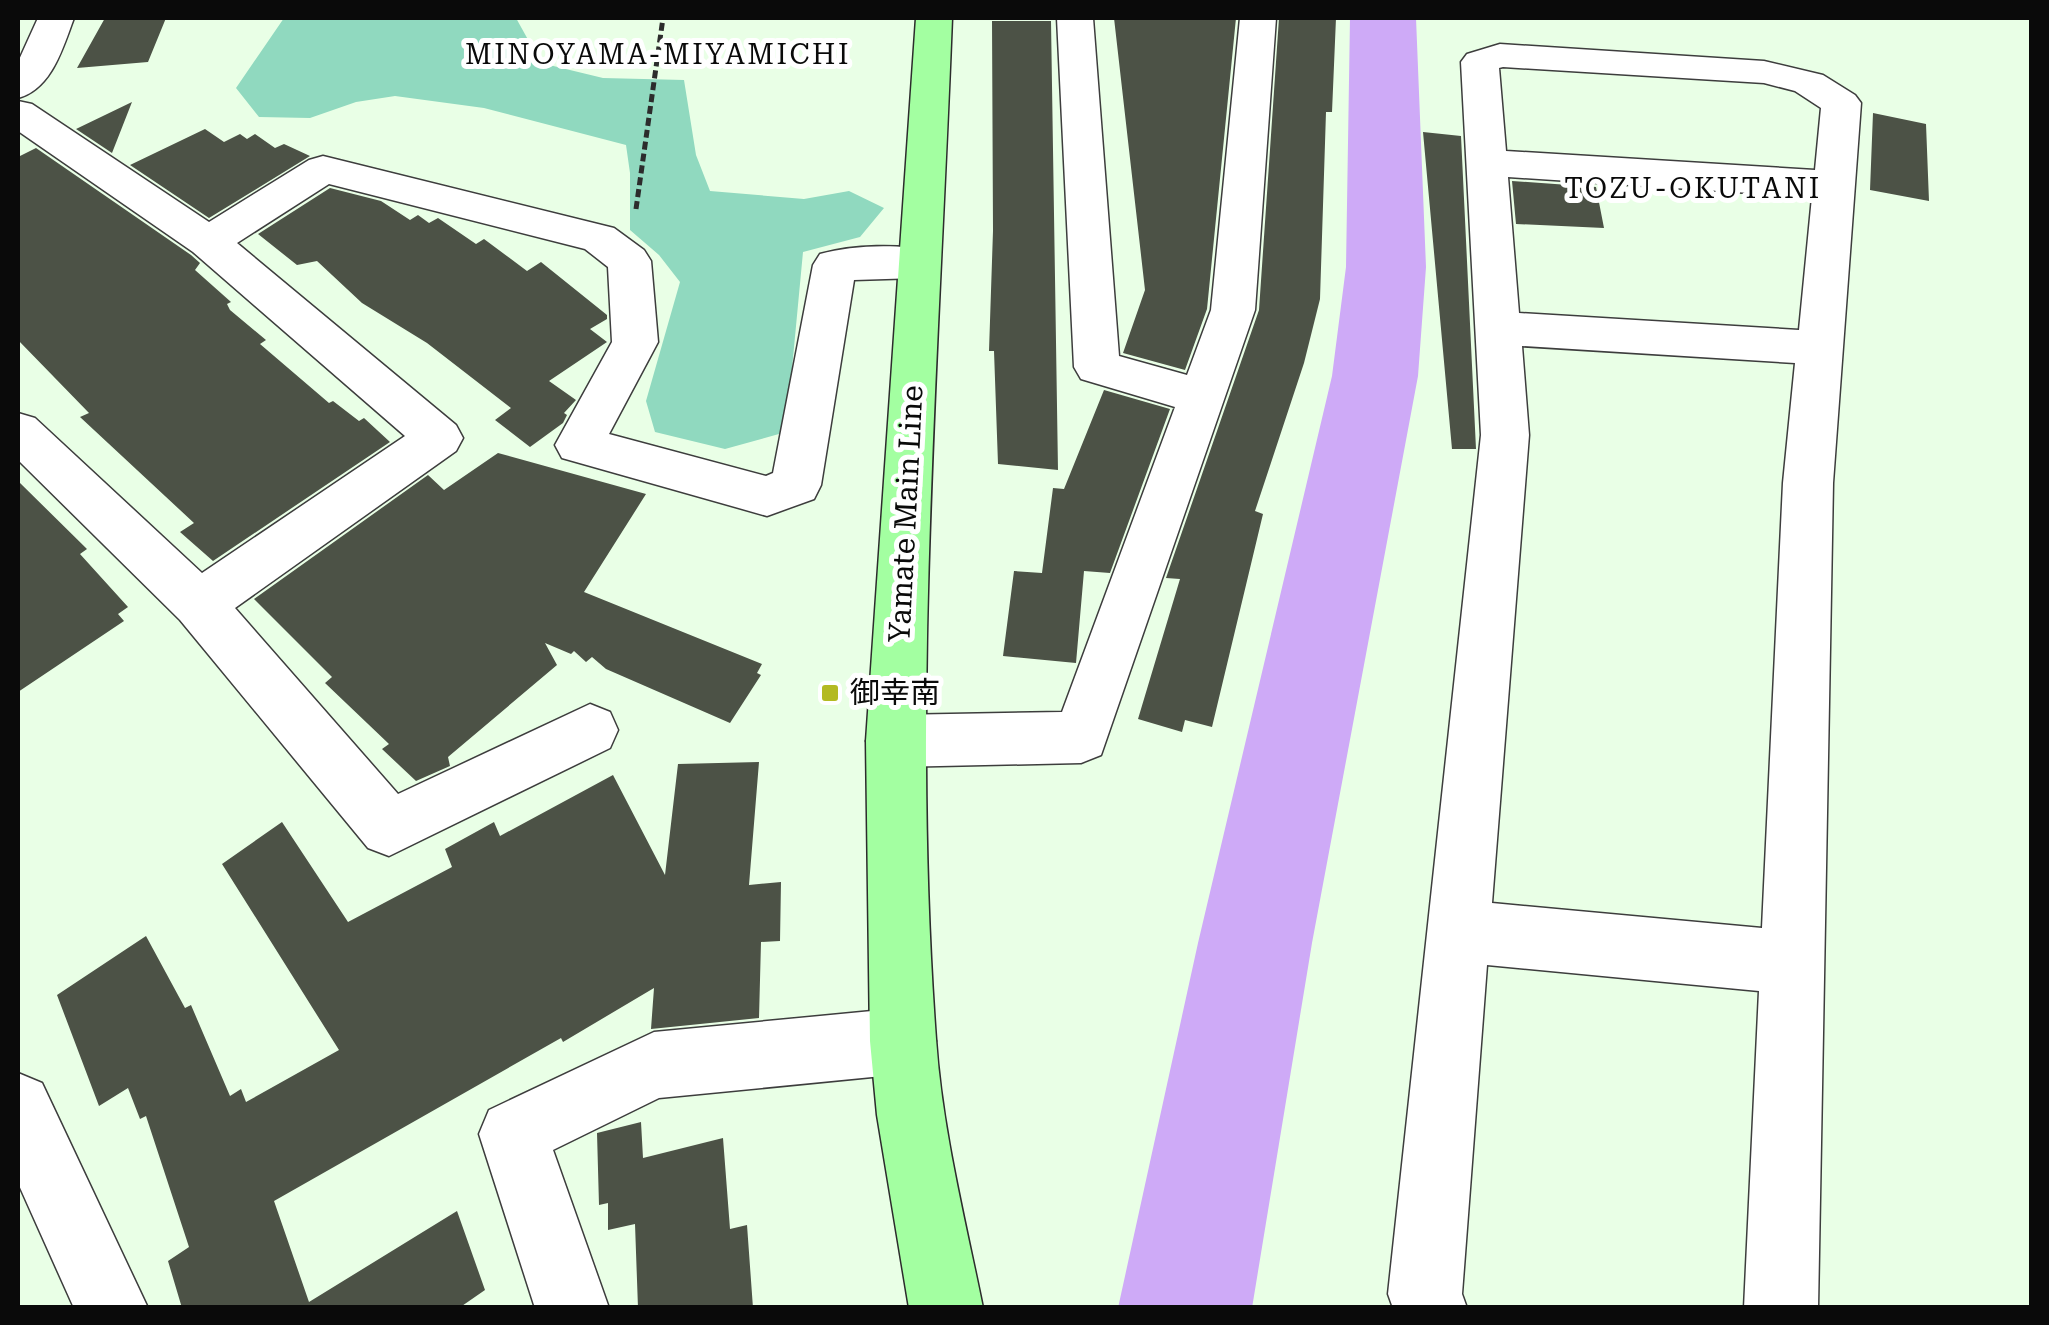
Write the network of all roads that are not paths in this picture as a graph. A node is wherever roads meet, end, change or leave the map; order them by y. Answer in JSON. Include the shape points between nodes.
{"nodes":[{"id":1,"x":56,"y":18,"type":"edge"},
{"id":2,"x":934,"y":18,"type":"edge"},
{"id":3,"x":1075,"y":18,"type":"edge"},
{"id":4,"x":1258,"y":18,"type":"edge"},
{"id":5,"x":18,"y":86,"type":"edge"},
{"id":6,"x":18,"y":112,"type":"edge"},
{"id":7,"x":1487,"y":163,"type":"junction"},
{"id":8,"x":1834,"y":185,"type":"junction"},
{"id":9,"x":208,"y":242,"type":"junction"},
{"id":10,"x":918,"y":263,"type":"junction"},
{"id":11,"x":1498,"y":328,"type":"junction"},
{"id":12,"x":1820,"y":348,"type":"junction"},
{"id":13,"x":1203,"y":396,"type":"junction"},
{"id":14,"x":18,"y":431,"type":"edge"},
{"id":15,"x":199,"y":604,"type":"junction"},
{"id":16,"x":590,"y":730,"type":"dead end"},
{"id":17,"x":894,"y":742,"type":"junction"},
{"id":18,"x":1459,"y":931,"type":"junction"},
{"id":19,"x":1792,"y":962,"type":"junction"},
{"id":20,"x":903,"y":1041,"type":"junction"},
{"id":21,"x":18,"y":1108,"type":"edge"},
{"id":22,"x":112,"y":1308,"type":"edge"},
{"id":23,"x":572,"y":1308,"type":"edge"},
{"id":24,"x":946,"y":1308,"type":"edge"},
{"id":25,"x":1430,"y":1308,"type":"edge"},
{"id":26,"x":1782,"y":1308,"type":"edge"}],
"edges":[{"from":1,"to":5,"type":"street","via":[[39,61]]},
{"from":2,"to":10,"type":"main road","name":"Yamate Main Line"},
{"from":3,"to":13,"type":"street","via":[[1097,368]]},
{"from":4,"to":13,"type":"street","via":[[1232,310]]},
{"from":6,"to":9,"type":"street"},
{"from":7,"to":8,"type":"street"},
{"from":7,"to":8,"type":"street","via":[[1480,62],[1500,55],[1707,68],[1809,83],[1841,102]]},
{"from":7,"to":11,"type":"street"},
{"from":8,"to":12,"type":"street"},
{"from":9,"to":10,"type":"street","via":[[323,169],[598,238],[629,260],[635,342],[579,444],[768,496],[796,485],[835,265]]},
{"from":9,"to":15,"type":"street","via":[[438,438]]},
{"from":10,"to":17,"type":"main road","name":"Yamate Main Line"},
{"from":11,"to":12,"type":"street"},
{"from":11,"to":18,"type":"street","via":[[1506,435]]},
{"from":12,"to":19,"type":"street","via":[[1808,483]]},
{"from":13,"to":17,"type":"street","via":[[1081,737]]},
{"from":14,"to":15,"type":"street"},
{"from":15,"to":16,"type":"street","via":[[389,828]]},
{"from":17,"to":20,"type":"main road","name":"Yamate Main Line"},
{"from":18,"to":19,"type":"street"},
{"from":18,"to":25,"type":"street","via":[[1425,1294]]},
{"from":19,"to":26,"type":"street"},
{"from":20,"to":23,"type":"street","via":[[654,1065],[513,1134]]},
{"from":20,"to":24,"type":"main road","name":"Yamate Main Line"},
{"from":21,"to":22,"type":"street"}]}
